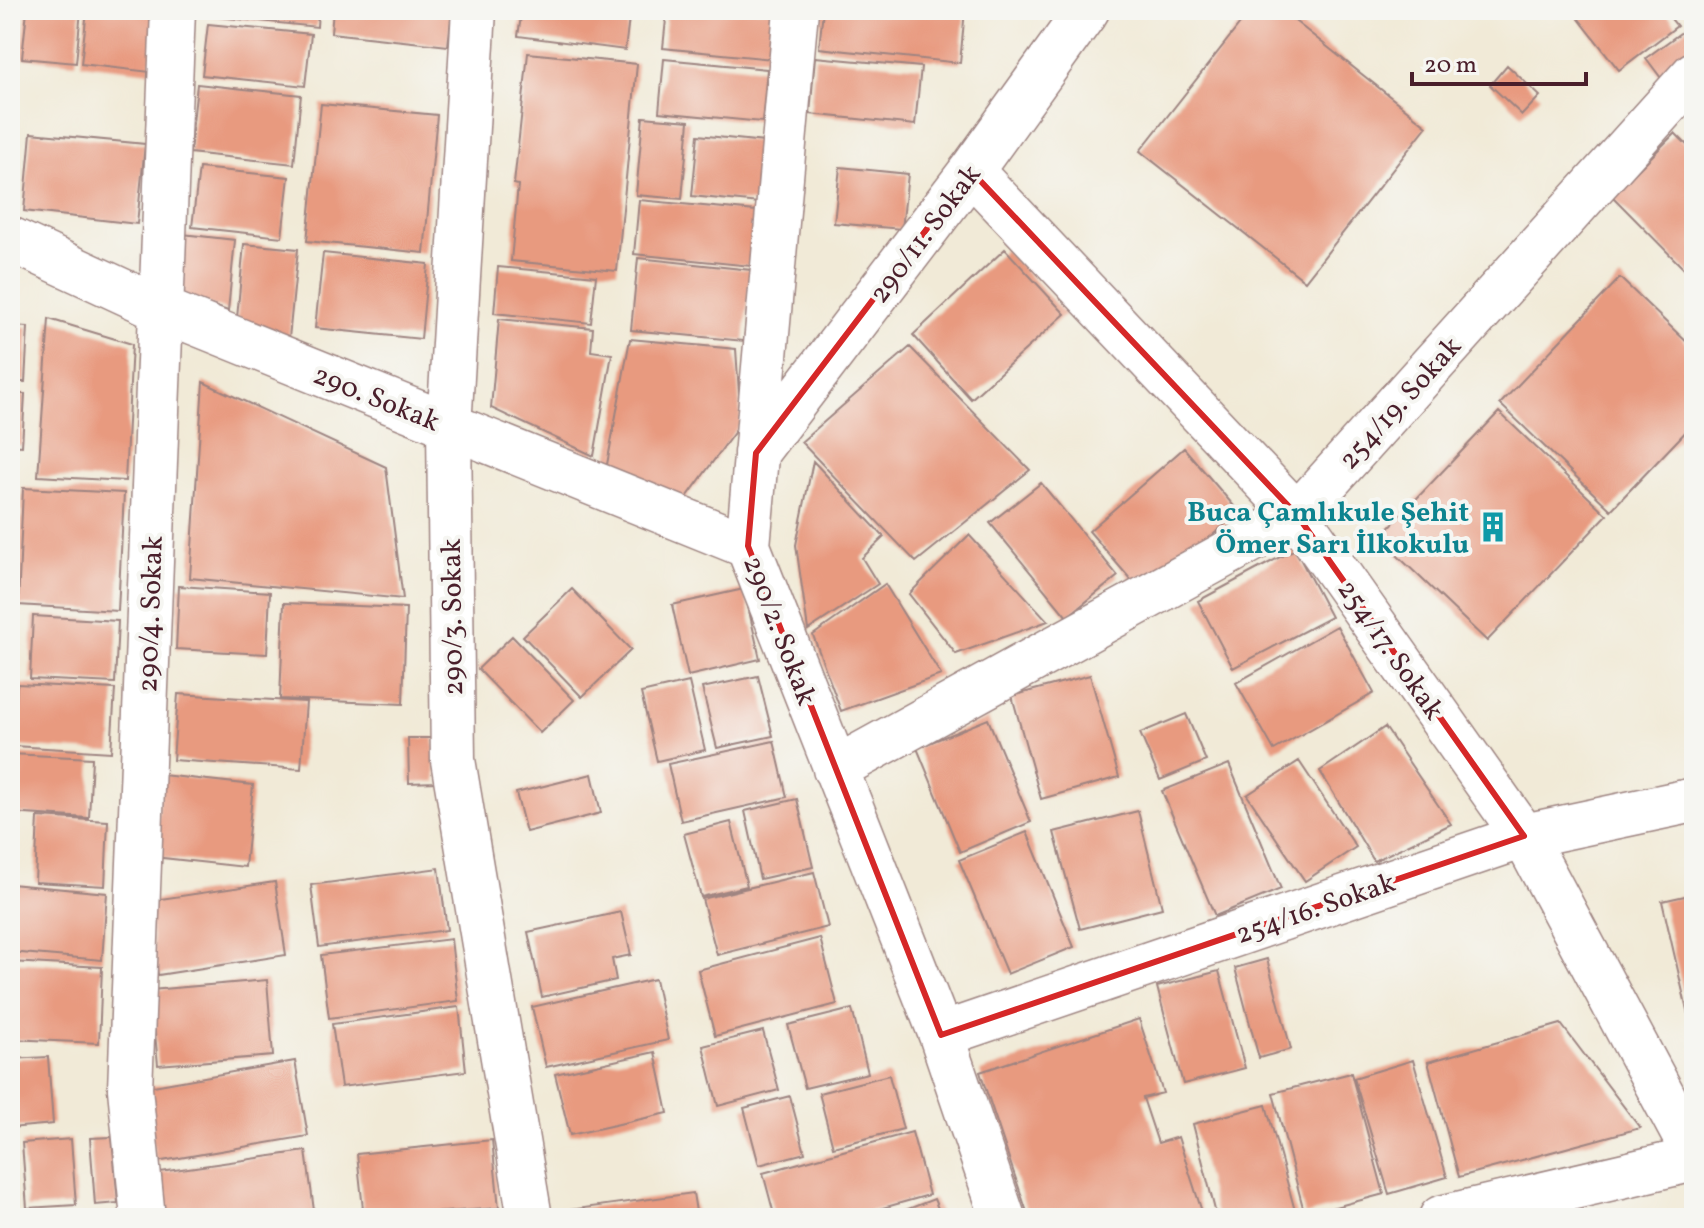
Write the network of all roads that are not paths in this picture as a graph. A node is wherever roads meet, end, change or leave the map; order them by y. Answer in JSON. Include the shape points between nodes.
{"nodes":[{"id":1,"x":173,"y":10,"type":"edge"},
{"id":2,"x":474,"y":10,"type":"edge"},
{"id":3,"x":796,"y":10,"type":"edge"},
{"id":4,"x":1087,"y":10,"type":"edge"},
{"id":5,"x":1694,"y":74,"type":"edge"},
{"id":6,"x":971,"y":171,"type":"junction"},
{"id":7,"x":10,"y":239,"type":"edge"},
{"id":8,"x":161,"y":309,"type":"junction"},
{"id":9,"x":449,"y":427,"type":"junction"},
{"id":10,"x":756,"y":453,"type":"junction"},
{"id":11,"x":1297,"y":515,"type":"junction"},
{"id":12,"x":748,"y":546,"type":"junction"},
{"id":13,"x":835,"y":769,"type":"junction"},
{"id":14,"x":1694,"y":800,"type":"edge"},
{"id":15,"x":1524,"y":836,"type":"junction"},
{"id":16,"x":941,"y":1035,"type":"junction"},
{"id":17,"x":1694,"y":1156,"type":"edge"},
{"id":18,"x":1454,"y":1216,"type":"edge"},
{"id":19,"x":143,"y":1218,"type":"edge"},
{"id":20,"x":530,"y":1218,"type":"edge"},
{"id":21,"x":1003,"y":1218,"type":"edge"}],
"edges":[{"from":1,"to":8,"type":"street","name":"290/4. Sokak"},
{"from":2,"to":9,"type":"street","name":"290/3. Sokak"},
{"from":3,"to":10,"type":"street","name":"290/2. Sokak"},
{"from":4,"to":6,"type":"street","name":"290/11. Sokak"},
{"from":5,"to":11,"type":"street","name":"254/19. Sokak"},
{"from":6,"to":10,"type":"street","name":"290/11. Sokak"},
{"from":6,"to":11,"type":"street","name":"254/17. Sokak"},
{"from":7,"to":8,"type":"street","name":"290. Sokak"},
{"from":8,"to":9,"type":"street","name":"290. Sokak"},
{"from":8,"to":19,"type":"street","name":"290/4. Sokak","via":[[130,1089]]},
{"from":9,"to":12,"type":"street","name":"290. Sokak"},
{"from":9,"to":20,"type":"street","name":"290/3. Sokak","via":[[453,760]]},
{"from":10,"to":12,"type":"street","name":"290/2. Sokak"},
{"from":11,"to":13,"type":"street","name":"254/19. Sokak"},
{"from":11,"to":15,"type":"street","name":"254/17. Sokak"},
{"from":12,"to":13,"type":"street","name":"290/2. Sokak"},
{"from":13,"to":16,"type":"street","name":"290/2. Sokak"},
{"from":14,"to":15,"type":"street","name":"254/16. Sokak"},
{"from":15,"to":16,"type":"street","name":"254/16. Sokak"},
{"from":15,"to":17,"type":"street","name":"254/17. Sokak"},
{"from":16,"to":21,"type":"street","name":"290/2. Sokak"},
{"from":17,"to":18,"type":"street"}]}
